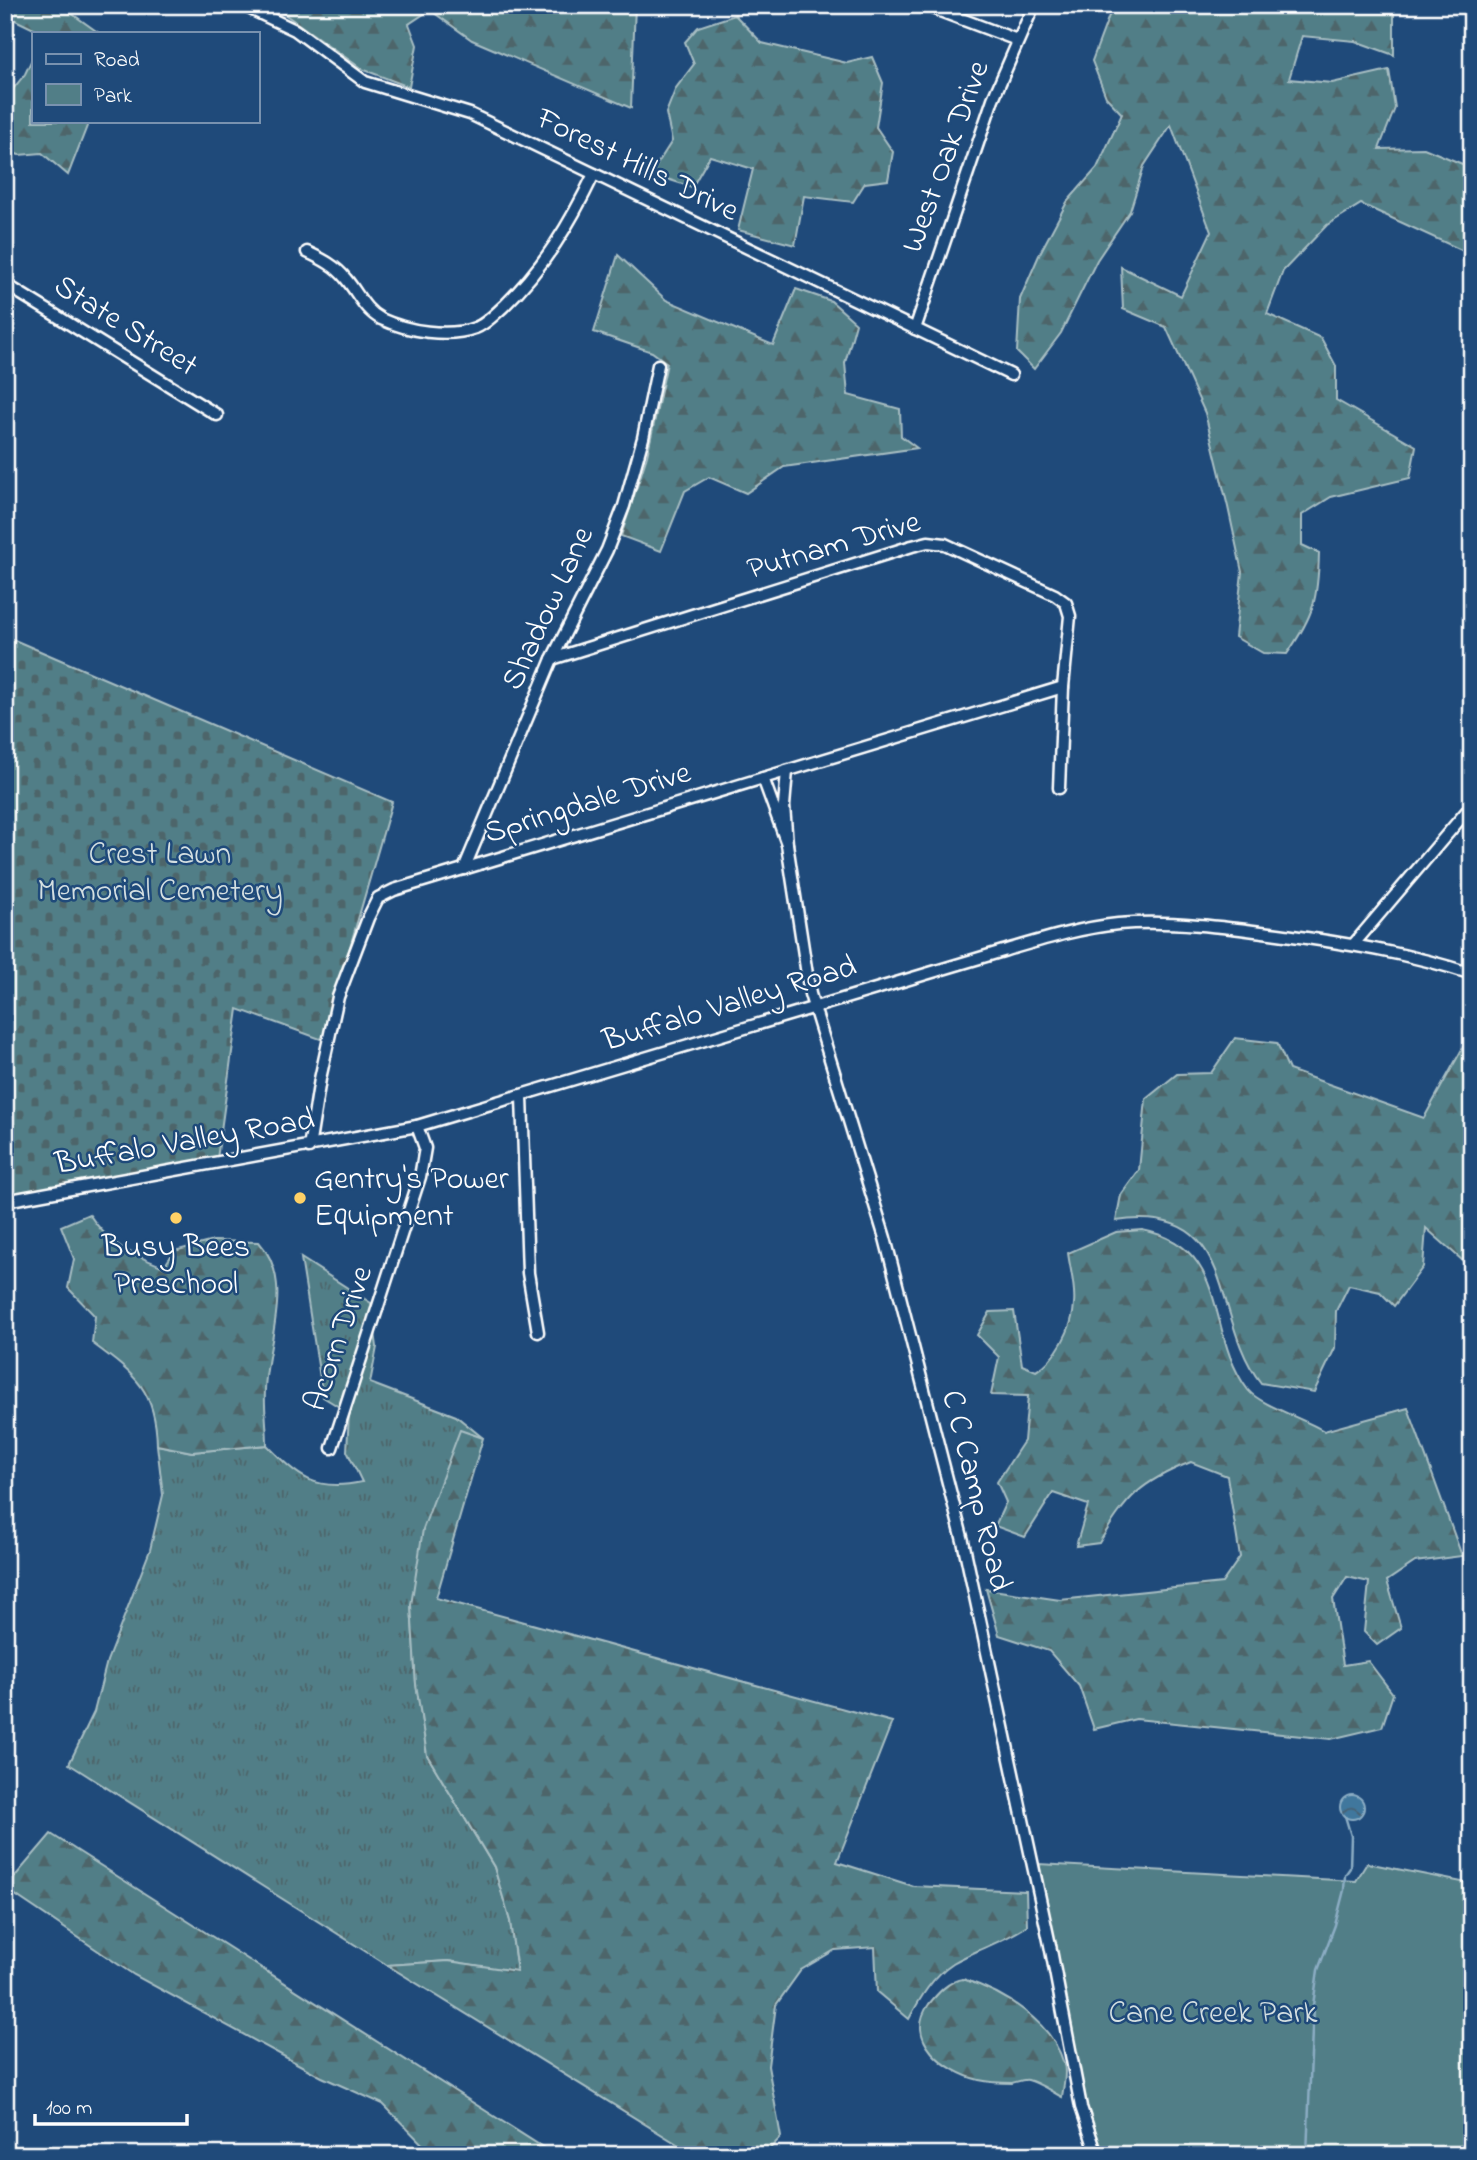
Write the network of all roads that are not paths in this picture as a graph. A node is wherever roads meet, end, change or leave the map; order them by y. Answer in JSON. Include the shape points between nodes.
{"nodes":[{"id":1,"x":242,"y":5,"type":"edge"},
{"id":2,"x":924,"y":5,"type":"edge"},
{"id":3,"x":1034,"y":5,"type":"edge"},
{"id":4,"x":1017,"y":40,"type":"junction"},
{"id":5,"x":594,"y":174,"type":"junction"},
{"id":6,"x":307,"y":251,"type":"dead end"},
{"id":7,"x":5,"y":285,"type":"edge"},
{"id":8,"x":915,"y":329,"type":"junction"},
{"id":9,"x":658,"y":365,"type":"dead end"},
{"id":10,"x":1011,"y":375,"type":"dead end"},
{"id":11,"x":217,"y":415,"type":"dead end"},
{"id":12,"x":552,"y":659,"type":"junction"},
{"id":13,"x":1063,"y":687,"type":"junction"},
{"id":14,"x":787,"y":771,"type":"junction"},
{"id":15,"x":763,"y":778,"type":"junction"},
{"id":16,"x":1059,"y":788,"type":"dead end"},
{"id":17,"x":1472,"y":805,"type":"edge"},
{"id":18,"x":787,"y":844,"type":"junction"},
{"id":19,"x":464,"y":869,"type":"junction"},
{"id":20,"x":1353,"y":945,"type":"junction"},
{"id":21,"x":1472,"y":974,"type":"edge"},
{"id":22,"x":815,"y":1006,"type":"junction"},
{"id":23,"x":522,"y":1097,"type":"junction"},
{"id":24,"x":417,"y":1126,"type":"junction"},
{"id":25,"x":309,"y":1148,"type":"junction"},
{"id":26,"x":5,"y":1201,"type":"edge"},
{"id":27,"x":538,"y":1332,"type":"dead end"},
{"id":28,"x":332,"y":1448,"type":"dead end"},
{"id":29,"x":1097,"y":2155,"type":"edge"}],
"edges":[{"from":1,"to":5,"type":"street","name":"Forest Hills Drive","via":[[295,30],[365,82],[470,114]]},
{"from":2,"to":4,"type":"street"},
{"from":3,"to":4,"type":"street","name":"West Oak Drive"},
{"from":4,"to":8,"type":"street","name":"West Oak Drive"},
{"from":5,"to":6,"type":"street","via":[[542,265],[478,328],[431,331],[379,317],[332,265]]},
{"from":5,"to":8,"type":"street","name":"Forest Hills Drive"},
{"from":7,"to":11,"type":"street","name":"State Street"},
{"from":8,"to":10,"type":"street","name":"Forest Hills Drive"},
{"from":9,"to":12,"type":"street","name":"Shadow Lane","via":[[624,506]]},
{"from":12,"to":13,"type":"street","name":"Putnam Drive","via":[[928,542],[945,544],[1066,603],[1070,616]]},
{"from":12,"to":19,"type":"street","name":"Shadow Lane"},
{"from":13,"to":14,"type":"street","name":"Springdale Drive"},
{"from":13,"to":16,"type":"street","name":"Putnam Drive"},
{"from":14,"to":15,"type":"street","name":"Springdale Drive"},
{"from":14,"to":18,"type":"street"},
{"from":15,"to":18,"type":"street"},
{"from":15,"to":19,"type":"street","name":"Springdale Drive"},
{"from":17,"to":20,"type":"street"},
{"from":18,"to":22,"type":"street","name":"C C Camp Road","via":[[805,973]]},
{"from":19,"to":25,"type":"street","name":"Springdale Drive","via":[[394,890],[379,898],[373,908],[338,997]]},
{"from":20,"to":21,"type":"street","name":"Buffalo Valley Road"},
{"from":20,"to":22,"type":"street","name":"Buffalo Valley Road","via":[[1204,926],[1115,925],[1041,940]]},
{"from":22,"to":23,"type":"street","name":"Buffalo Valley Road"},
{"from":22,"to":29,"type":"street","name":"C C Camp Road","via":[[885,1238],[962,1541],[1081,2107]]},
{"from":23,"to":24,"type":"street","name":"Buffalo Valley Road"},
{"from":23,"to":27,"type":"street","via":[[528,1273]]},
{"from":24,"to":25,"type":"street","name":"Buffalo Valley Road"},
{"from":24,"to":28,"type":"street","name":"Acorn Drive","via":[[425,1148],[421,1177]]},
{"from":25,"to":26,"type":"street","name":"Buffalo Valley Road"}]}
